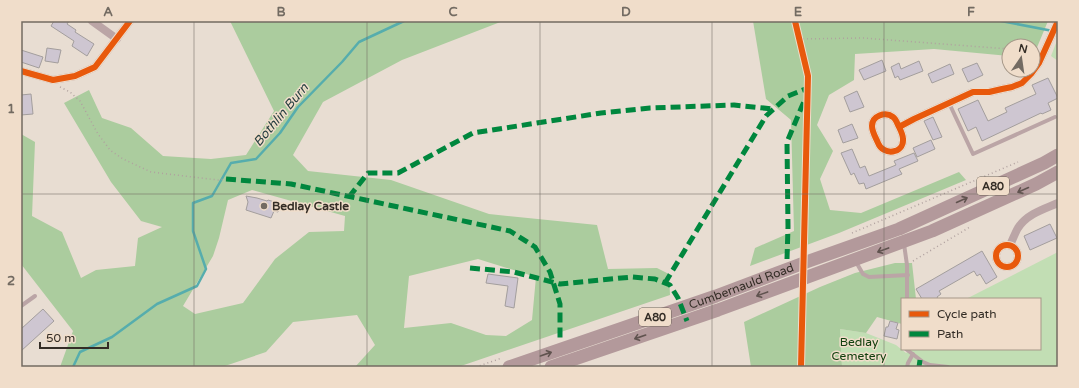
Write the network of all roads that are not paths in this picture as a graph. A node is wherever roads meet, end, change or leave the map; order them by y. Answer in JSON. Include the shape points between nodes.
{"nodes":[{"id":1,"x":92,"y":21,"type":"edge"},
{"id":2,"x":130,"y":21,"type":"edge"},
{"id":3,"x":1058,"y":21,"type":"edge"},
{"id":4,"x":117,"y":39,"type":"junction"},
{"id":5,"x":21,"y":71,"type":"edge"},
{"id":6,"x":949,"y":103,"type":"junction"},
{"id":7,"x":1055,"y":117,"type":"dead end"},
{"id":8,"x":899,"y":127,"type":"junction"},
{"id":9,"x":1058,"y":156,"type":"edge"},
{"id":10,"x":1058,"y":172,"type":"edge"},
{"id":11,"x":1058,"y":203,"type":"edge"},
{"id":12,"x":903,"y":242,"type":"junction"},
{"id":13,"x":1010,"y":245,"type":"dead end"},
{"id":14,"x":855,"y":260,"type":"junction"},
{"id":15,"x":908,"y":275,"type":"junction"},
{"id":16,"x":34,"y":296,"type":"dead end"},
{"id":17,"x":907,"y":298,"type":"edge"},
{"id":18,"x":21,"y":306,"type":"edge"},
{"id":19,"x":907,"y":350,"type":"edge"},
{"id":20,"x":913,"y":354,"type":"junction"},
{"id":21,"x":933,"y":366,"type":"edge"},
{"id":22,"x":509,"y":367,"type":"edge"},
{"id":23,"x":551,"y":367,"type":"edge"},
{"id":24,"x":907,"y":367,"type":"edge"},
{"id":25,"x":948,"y":367,"type":"edge"}],
"edges":[{"from":1,"to":4,"type":"street"},
{"from":2,"to":4,"type":"street"},
{"from":3,"to":6,"type":"street","via":[[1039,63],[1022,82],[989,92],[973,92]]},
{"from":4,"to":5,"type":"street","via":[[95,67],[75,76],[53,80]]},
{"from":6,"to":7,"type":"lane","via":[[973,154]]},
{"from":6,"to":8,"type":"street"},
{"from":8,"to":8,"type":"street","via":[[903,138],[902,145],[895,151],[884,151],[872,131],[874,120],[880,115],[888,114]]},
{"from":22,"to":9,"type":"main road","name":"Cumbernauld Road","number":"A80","one_way":true,"via":[[716,296],[899,229]]},
{"from":10,"to":12,"type":"main road","name":"Cumbernauld Road","number":"A80","one_way":true},
{"from":11,"to":13,"type":"street","via":[[1030,216],[1019,227]]},
{"from":12,"to":14,"type":"main road","name":"Cumbernauld Road","number":"A80","one_way":true},
{"from":12,"to":15,"type":"lane"},
{"from":14,"to":15,"type":"lane","via":[[863,274],[869,276]]},
{"from":14,"to":23,"type":"main road","name":"Cumbernauld Road","number":"A80","one_way":true},
{"from":15,"to":17,"type":"lane"},
{"from":16,"to":18,"type":"lane"},
{"from":19,"to":20,"type":"lane"},
{"from":20,"to":21,"type":"lane"},
{"from":20,"to":24,"type":"lane"},
{"from":21,"to":25,"type":"lane"}]}
